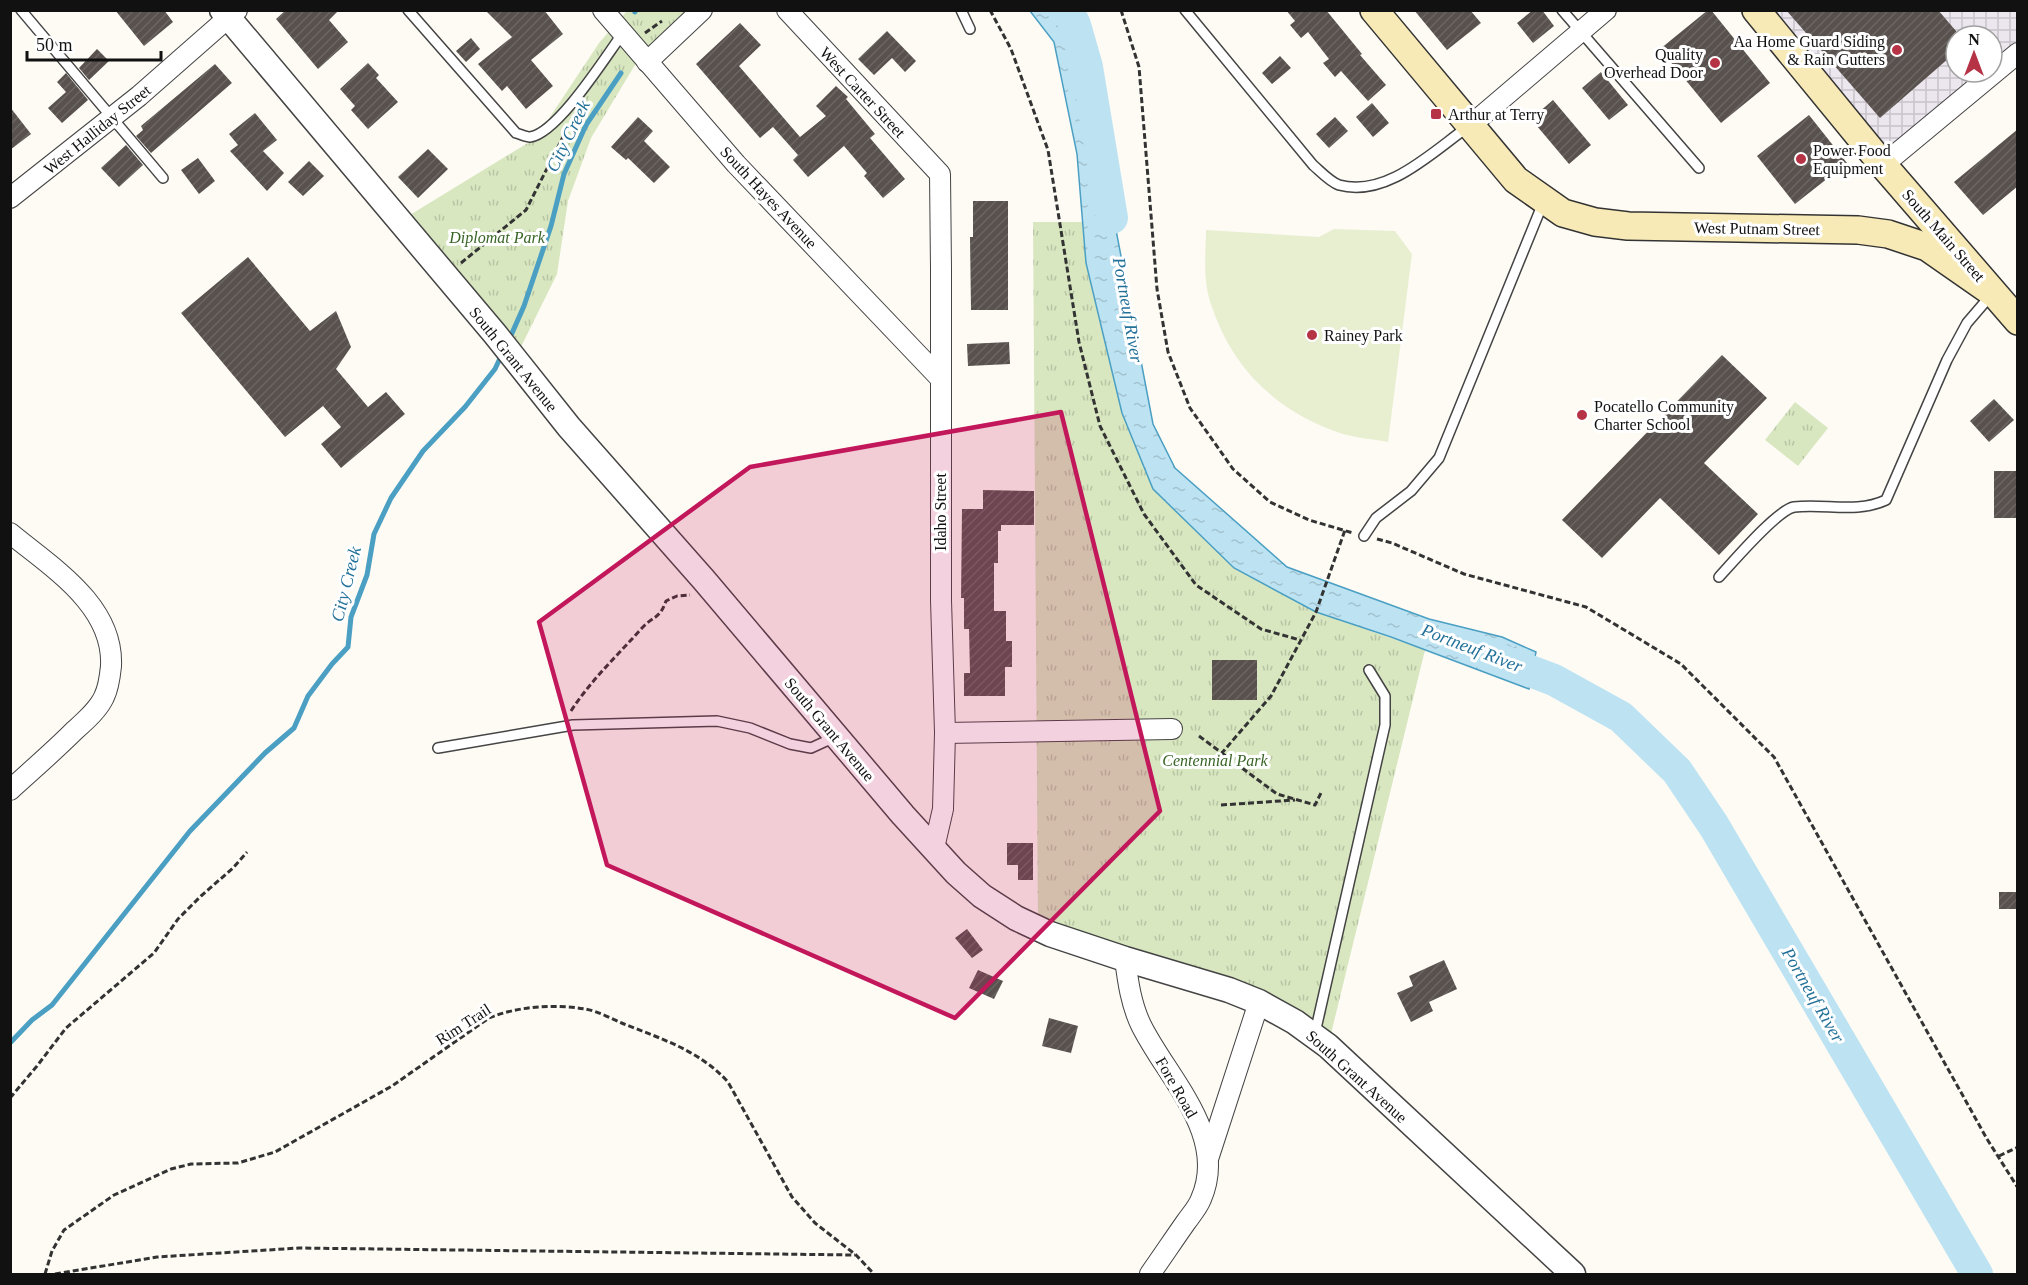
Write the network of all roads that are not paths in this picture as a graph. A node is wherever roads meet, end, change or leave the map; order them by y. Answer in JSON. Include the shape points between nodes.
{"nodes":[{"id":1,"x":21,"y":10,"type":"edge"},
{"id":2,"x":408,"y":10,"type":"edge"},
{"id":3,"x":702,"y":10,"type":"edge"},
{"id":4,"x":787,"y":10,"type":"edge"},
{"id":5,"x":961,"y":10,"type":"edge"},
{"id":6,"x":1185,"y":10,"type":"edge"},
{"id":7,"x":1374,"y":10,"type":"edge"},
{"id":8,"x":1563,"y":10,"type":"edge"},
{"id":9,"x":1606,"y":10,"type":"edge"},
{"id":10,"x":1756,"y":10,"type":"edge"},
{"id":11,"x":229,"y":13,"type":"edge"},
{"id":12,"x":608,"y":13,"type":"edge"},
{"id":13,"x":970,"y":29,"type":"dead end"},
{"id":14,"x":1581,"y":32,"type":"junction"},
{"id":15,"x":627,"y":39,"type":"junction"},
{"id":16,"x":2018,"y":53,"type":"edge"},
{"id":17,"x":647,"y":62,"type":"junction"},
{"id":18,"x":112,"y":118,"type":"junction"},
{"id":19,"x":1471,"y":125,"type":"junction"},
{"id":20,"x":1883,"y":165,"type":"junction"},
{"id":21,"x":1699,"y":168,"type":"dead end"},
{"id":22,"x":940,"y":174,"type":"joint"},
{"id":23,"x":163,"y":178,"type":"dead end"},
{"id":24,"x":1903,"y":187,"type":"junction"},
{"id":25,"x":10,"y":198,"type":"edge"},
{"id":26,"x":1544,"y":201,"type":"junction"},
{"id":27,"x":1888,"y":234,"type":"junction"},
{"id":28,"x":1993,"y":293,"type":"junction"},
{"id":29,"x":2018,"y":321,"type":"edge"},
{"id":30,"x":940,"y":378,"type":"junction"},
{"id":31,"x":10,"y":533,"type":"edge"},
{"id":32,"x":1364,"y":536,"type":"road end"},
{"id":33,"x":1719,"y":577,"type":"dead end"},
{"id":34,"x":1369,"y":670,"type":"dead end"},
{"id":35,"x":1172,"y":729,"type":"dead end"},
{"id":36,"x":945,"y":733,"type":"junction"},
{"id":37,"x":837,"y":737,"type":"junction"},
{"id":38,"x":438,"y":748,"type":"dead end"},
{"id":39,"x":10,"y":790,"type":"edge"},
{"id":40,"x":934,"y":848,"type":"junction"},
{"id":41,"x":1125,"y":959,"type":"junction"},
{"id":42,"x":1259,"y":1002,"type":"junction"},
{"id":43,"x":1314,"y":1036,"type":"junction"},
{"id":44,"x":1208,"y":1161,"type":"junction"},
{"id":45,"x":1150,"y":1275,"type":"edge"},
{"id":46,"x":1573,"y":1275,"type":"edge"}],
"edges":[{"from":1,"to":18,"type":"lane"},
{"from":2,"to":15,"type":"lane","via":[[516,133],[530,137],[548,128]]},
{"from":3,"to":17,"type":"street"},
{"from":4,"to":22,"type":"street","name":"West Carter Street"},
{"from":5,"to":13,"type":"lane"},
{"from":6,"to":19,"type":"lane","via":[[1313,165],[1336,184],[1367,188],[1401,175]]},
{"from":7,"to":19,"type":"main road","name":"West Putnam Street"},
{"from":8,"to":14,"type":"lane"},
{"from":9,"to":14,"type":"street"},
{"from":10,"to":20,"type":"main road","name":"South Main Street"},
{"from":11,"to":18,"type":"street","name":"West Halliday Street"},
{"from":11,"to":37,"type":"street","name":"South Grant Avenue","via":[[569,428]]},
{"from":12,"to":15,"type":"street","name":"South Hayes Avenue"},
{"from":14,"to":19,"type":"street"},
{"from":14,"to":21,"type":"lane"},
{"from":15,"to":17,"type":"street","name":"South Hayes Avenue"},
{"from":16,"to":20,"type":"street"},
{"from":17,"to":30,"type":"street","name":"South Hayes Avenue","via":[[736,164]]},
{"from":18,"to":23,"type":"lane"},
{"from":18,"to":25,"type":"street","name":"West Halliday Street"},
{"from":19,"to":26,"type":"main road","name":"West Putnam Street","via":[[1516,180]]},
{"from":20,"to":24,"type":"main road","name":"South Main Street"},
{"from":22,"to":30,"type":"street","name":"Idaho Street"},
{"from":24,"to":27,"type":"main road","via":[[1903,218]]},
{"from":24,"to":28,"type":"main road","name":"South Main Street"},
{"from":26,"to":27,"type":"main road","name":"West Putnam Street","via":[[1563,213],[1628,226],[1858,230]]},
{"from":26,"to":32,"type":"lane","via":[[1439,458],[1411,491],[1376,518]]},
{"from":27,"to":28,"type":"main road","name":"West Putnam Street","via":[[1927,247]]},
{"from":28,"to":29,"type":"main road","name":"South Main Street"},
{"from":28,"to":33,"type":"lane","via":[[1967,323],[1947,360],[1886,500],[1871,507],[1792,507],[1779,514]]},
{"from":30,"to":36,"type":"street","name":"Idaho Street"},
{"from":31,"to":39,"type":"street","via":[[80,592],[106,632],[111,656],[110,679],[92,714]]},
{"from":34,"to":43,"type":"lane","via":[[1384,696],[1385,724]]},
{"from":35,"to":36,"type":"street"},
{"from":36,"to":40,"type":"street","name":"Idaho Street","via":[[943,809]]},
{"from":37,"to":38,"type":"lane","via":[[811,748],[717,721],[573,725]]},
{"from":37,"to":40,"type":"street","name":"South Grant Avenue"},
{"from":40,"to":41,"type":"street","name":"South Grant Avenue","via":[[982,896],[1016,918],[1050,934]]},
{"from":41,"to":42,"type":"street","name":"South Grant Avenue"},
{"from":41,"to":44,"type":"street","name":"Fore Road","via":[[1141,1026],[1193,1112]]},
{"from":42,"to":43,"type":"street","name":"South Grant Avenue"},
{"from":42,"to":44,"type":"street"},
{"from":43,"to":46,"type":"street","name":"South Grant Avenue"},
{"from":44,"to":45,"type":"street","name":"Fore Road","via":[[1201,1200]]}]}
